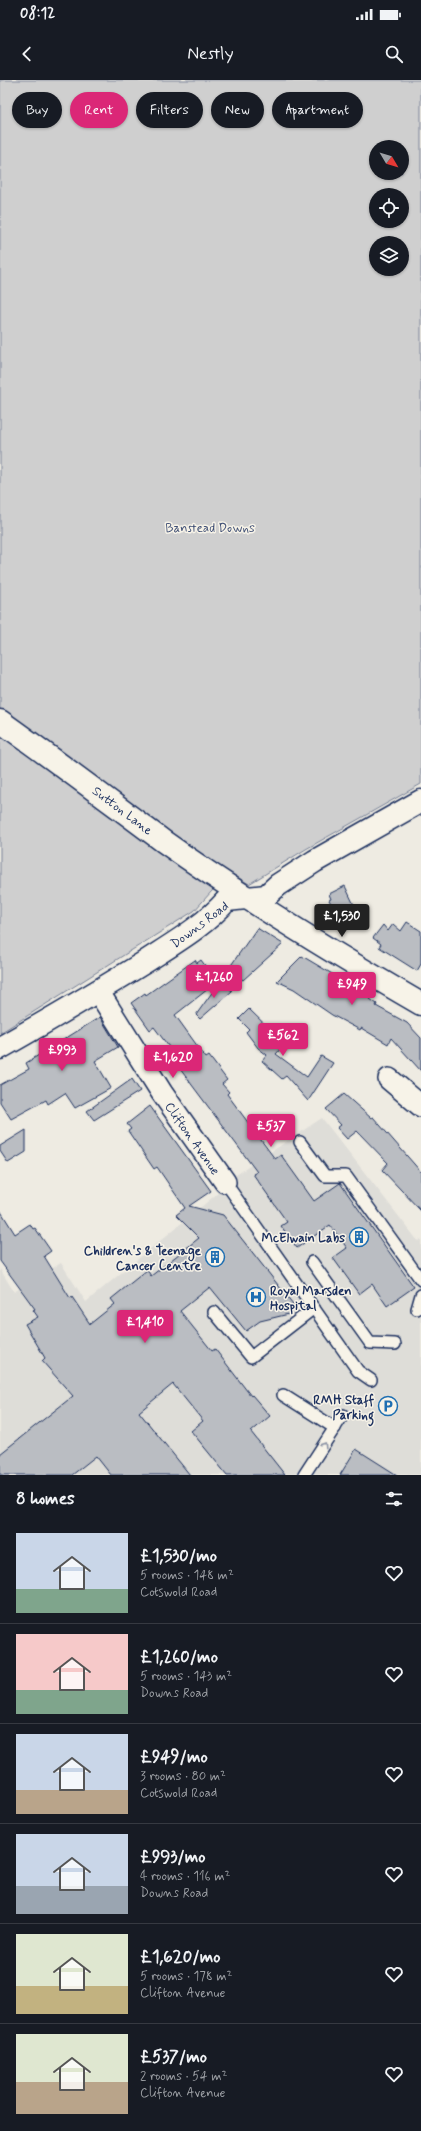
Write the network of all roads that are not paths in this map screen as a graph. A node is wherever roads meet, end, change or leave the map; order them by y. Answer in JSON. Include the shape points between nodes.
{"nodes":[{"id":1,"x":0,"y":721,"type":"edge"},
{"id":2,"x":421,"y":801,"type":"edge"},
{"id":3,"x":247,"y":897,"type":"junction"},
{"id":4,"x":98,"y":991,"type":"junction"},
{"id":5,"x":421,"y":1004,"type":"edge"},
{"id":6,"x":0,"y":1048,"type":"edge"},
{"id":7,"x":388,"y":1079,"type":"dead end"},
{"id":8,"x":421,"y":1106,"type":"edge"},
{"id":9,"x":300,"y":1142,"type":"dead end"},
{"id":10,"x":225,"y":1182,"type":"joint"},
{"id":11,"x":312,"y":1262,"type":"dead end"},
{"id":12,"x":421,"y":1280,"type":"edge"},
{"id":13,"x":421,"y":1295,"type":"edge"},
{"id":14,"x":314,"y":1308,"type":"junction"},
{"id":15,"x":417,"y":1309,"type":"dead end"},
{"id":16,"x":214,"y":1312,"type":"dead end"},
{"id":17,"x":395,"y":1344,"type":"dead end"},
{"id":18,"x":371,"y":1380,"type":"dead end"},
{"id":19,"x":283,"y":1395,"type":"dead end"},
{"id":20,"x":343,"y":1415,"type":"dead end"},
{"id":21,"x":335,"y":1428,"type":"junction"},
{"id":22,"x":304,"y":1475,"type":"edge"}],
"edges":[{"from":1,"to":3,"type":"main road","name":"Sutton Lane","via":[[164,841]]},
{"from":2,"to":3,"type":"main road","name":"Downs Road","via":[[315,861],[266,896]]},
{"from":3,"to":4,"type":"main road","name":"Downs Road","via":[[227,900],[213,916],[195,930]]},
{"from":3,"to":5,"type":"main road","name":"Sutton Lane","via":[[309,939]]},
{"from":4,"to":6,"type":"main road","name":"Downs Road"},
{"from":4,"to":10,"type":"street","name":"Clifton Avenue","via":[[162,1093]]},
{"from":7,"to":8,"type":"street"},
{"from":9,"to":12,"type":"lane","via":[[325,1176],[346,1176]]},
{"from":10,"to":14,"type":"lane"},
{"from":11,"to":17,"type":"lane","via":[[370,1343]]},
{"from":13,"to":15,"type":"lane"},
{"from":14,"to":16,"type":"lane","via":[[251,1357]]},
{"from":14,"to":18,"type":"lane","via":[[358,1371]]},
{"from":19,"to":21,"type":"lane"},
{"from":20,"to":21,"type":"lane"},
{"from":22,"to":21,"type":"lane","one_way":true}]}
